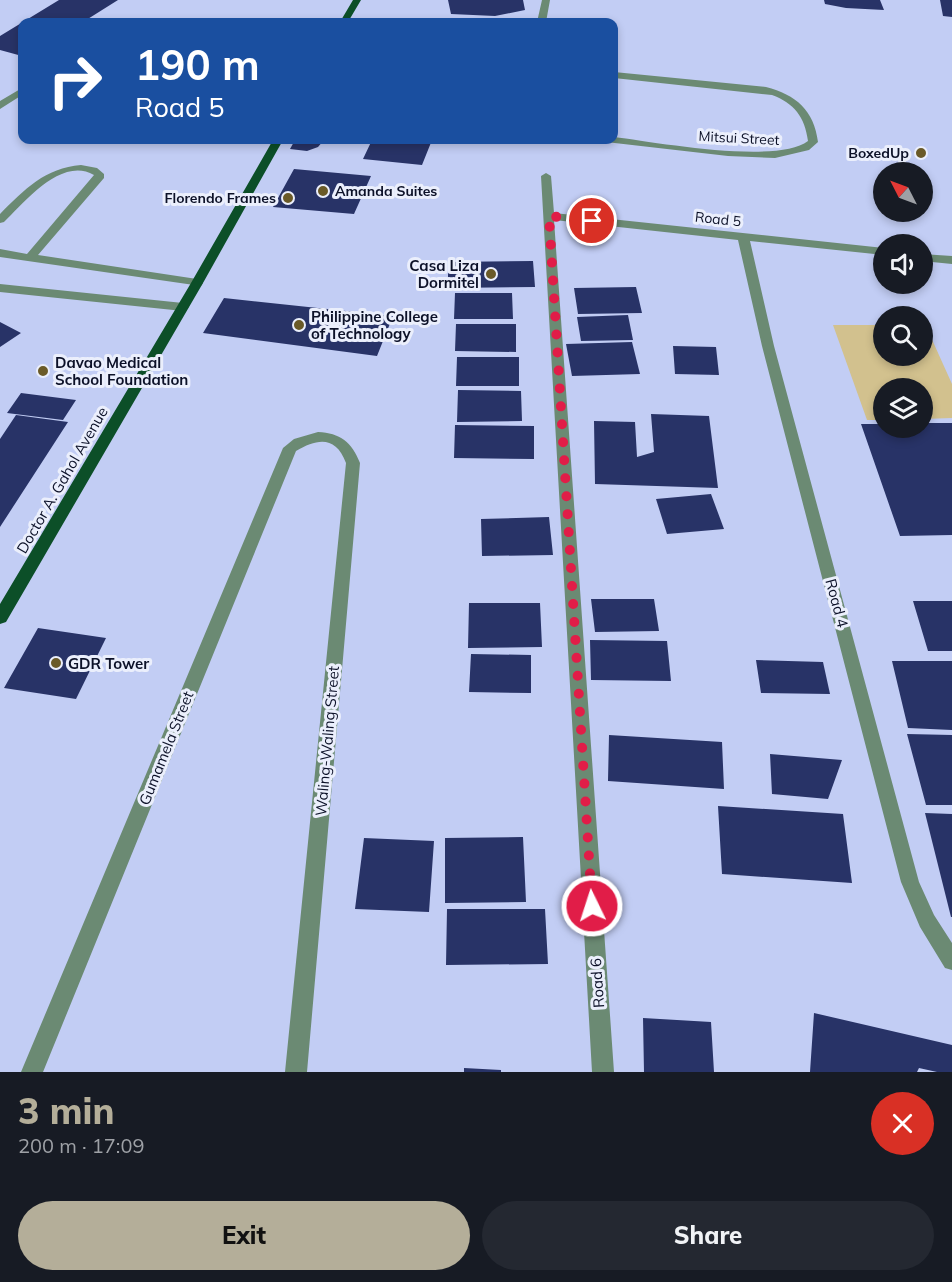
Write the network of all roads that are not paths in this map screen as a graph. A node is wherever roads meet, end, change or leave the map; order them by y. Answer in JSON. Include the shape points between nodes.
{"nodes":[{"id":1,"x":357,"y":0,"type":"edge"},
{"id":2,"x":546,"y":0,"type":"edge"},
{"id":3,"x":346,"y":18,"type":"edge"},
{"id":4,"x":543,"y":18,"type":"edge"},
{"id":5,"x":618,"y":75,"type":"edge"},
{"id":6,"x":18,"y":95,"type":"edge"},
{"id":7,"x":0,"y":106,"type":"edge"},
{"id":8,"x":618,"y":141,"type":"edge"},
{"id":9,"x":276,"y":144,"type":"edge"},
{"id":10,"x":546,"y":176,"type":"dead end"},
{"id":11,"x":549,"y":216,"type":"junction"},
{"id":12,"x":0,"y":220,"type":"edge"},
{"id":13,"x":743,"y":237,"type":"junction"},
{"id":14,"x":873,"y":251,"type":"edge"},
{"id":15,"x":0,"y":253,"type":"edge"},
{"id":16,"x":933,"y":257,"type":"edge"},
{"id":17,"x":29,"y":258,"type":"junction"},
{"id":18,"x":952,"y":260,"type":"edge"},
{"id":19,"x":197,"y":283,"type":"junction"},
{"id":20,"x":0,"y":288,"type":"edge"},
{"id":21,"x":183,"y":308,"type":"junction"},
{"id":22,"x":313,"y":436,"type":"joint"},
{"id":23,"x":0,"y":618,"type":"edge"},
{"id":24,"x":952,"y":961,"type":"edge"},
{"id":25,"x":32,"y":1072,"type":"edge"},
{"id":26,"x":296,"y":1072,"type":"edge"},
{"id":27,"x":603,"y":1072,"type":"edge"}],
"edges":[{"from":1,"to":3,"type":"main road"},
{"from":2,"to":4,"type":"street"},
{"from":5,"to":8,"type":"street","name":"Mitsui Street","via":[[786,95],[799,105],[813,141],[799,150],[775,155]]},
{"from":6,"to":7,"type":"street"},
{"from":9,"to":19,"type":"main road","name":"Doctor A. Gahol Avenue"},
{"from":10,"to":11,"type":"street","name":"Road 6"},
{"from":11,"to":13,"type":"street","name":"Road 5"},
{"from":11,"to":27,"type":"street","name":"Road 6"},
{"from":12,"to":17,"type":"street","via":[[40,181],[55,172],[71,168],[91,169],[99,174]]},
{"from":13,"to":14,"type":"street","name":"Road 5"},
{"from":13,"to":24,"type":"street","name":"Road 4","via":[[910,882],[927,921]]},
{"from":15,"to":17,"type":"street"},
{"from":16,"to":18,"type":"street"},
{"from":17,"to":19,"type":"street"},
{"from":19,"to":21,"type":"main road","name":"Doctor A. Gahol Avenue"},
{"from":20,"to":21,"type":"street"},
{"from":21,"to":23,"type":"main road","name":"Doctor A. Gahol Avenue"},
{"from":22,"to":25,"type":"street","name":"Gumamela Street","via":[[290,448]]},
{"from":22,"to":26,"type":"street","name":"Waling-Waling Street","via":[[341,443],[350,451],[353,463]]}]}
